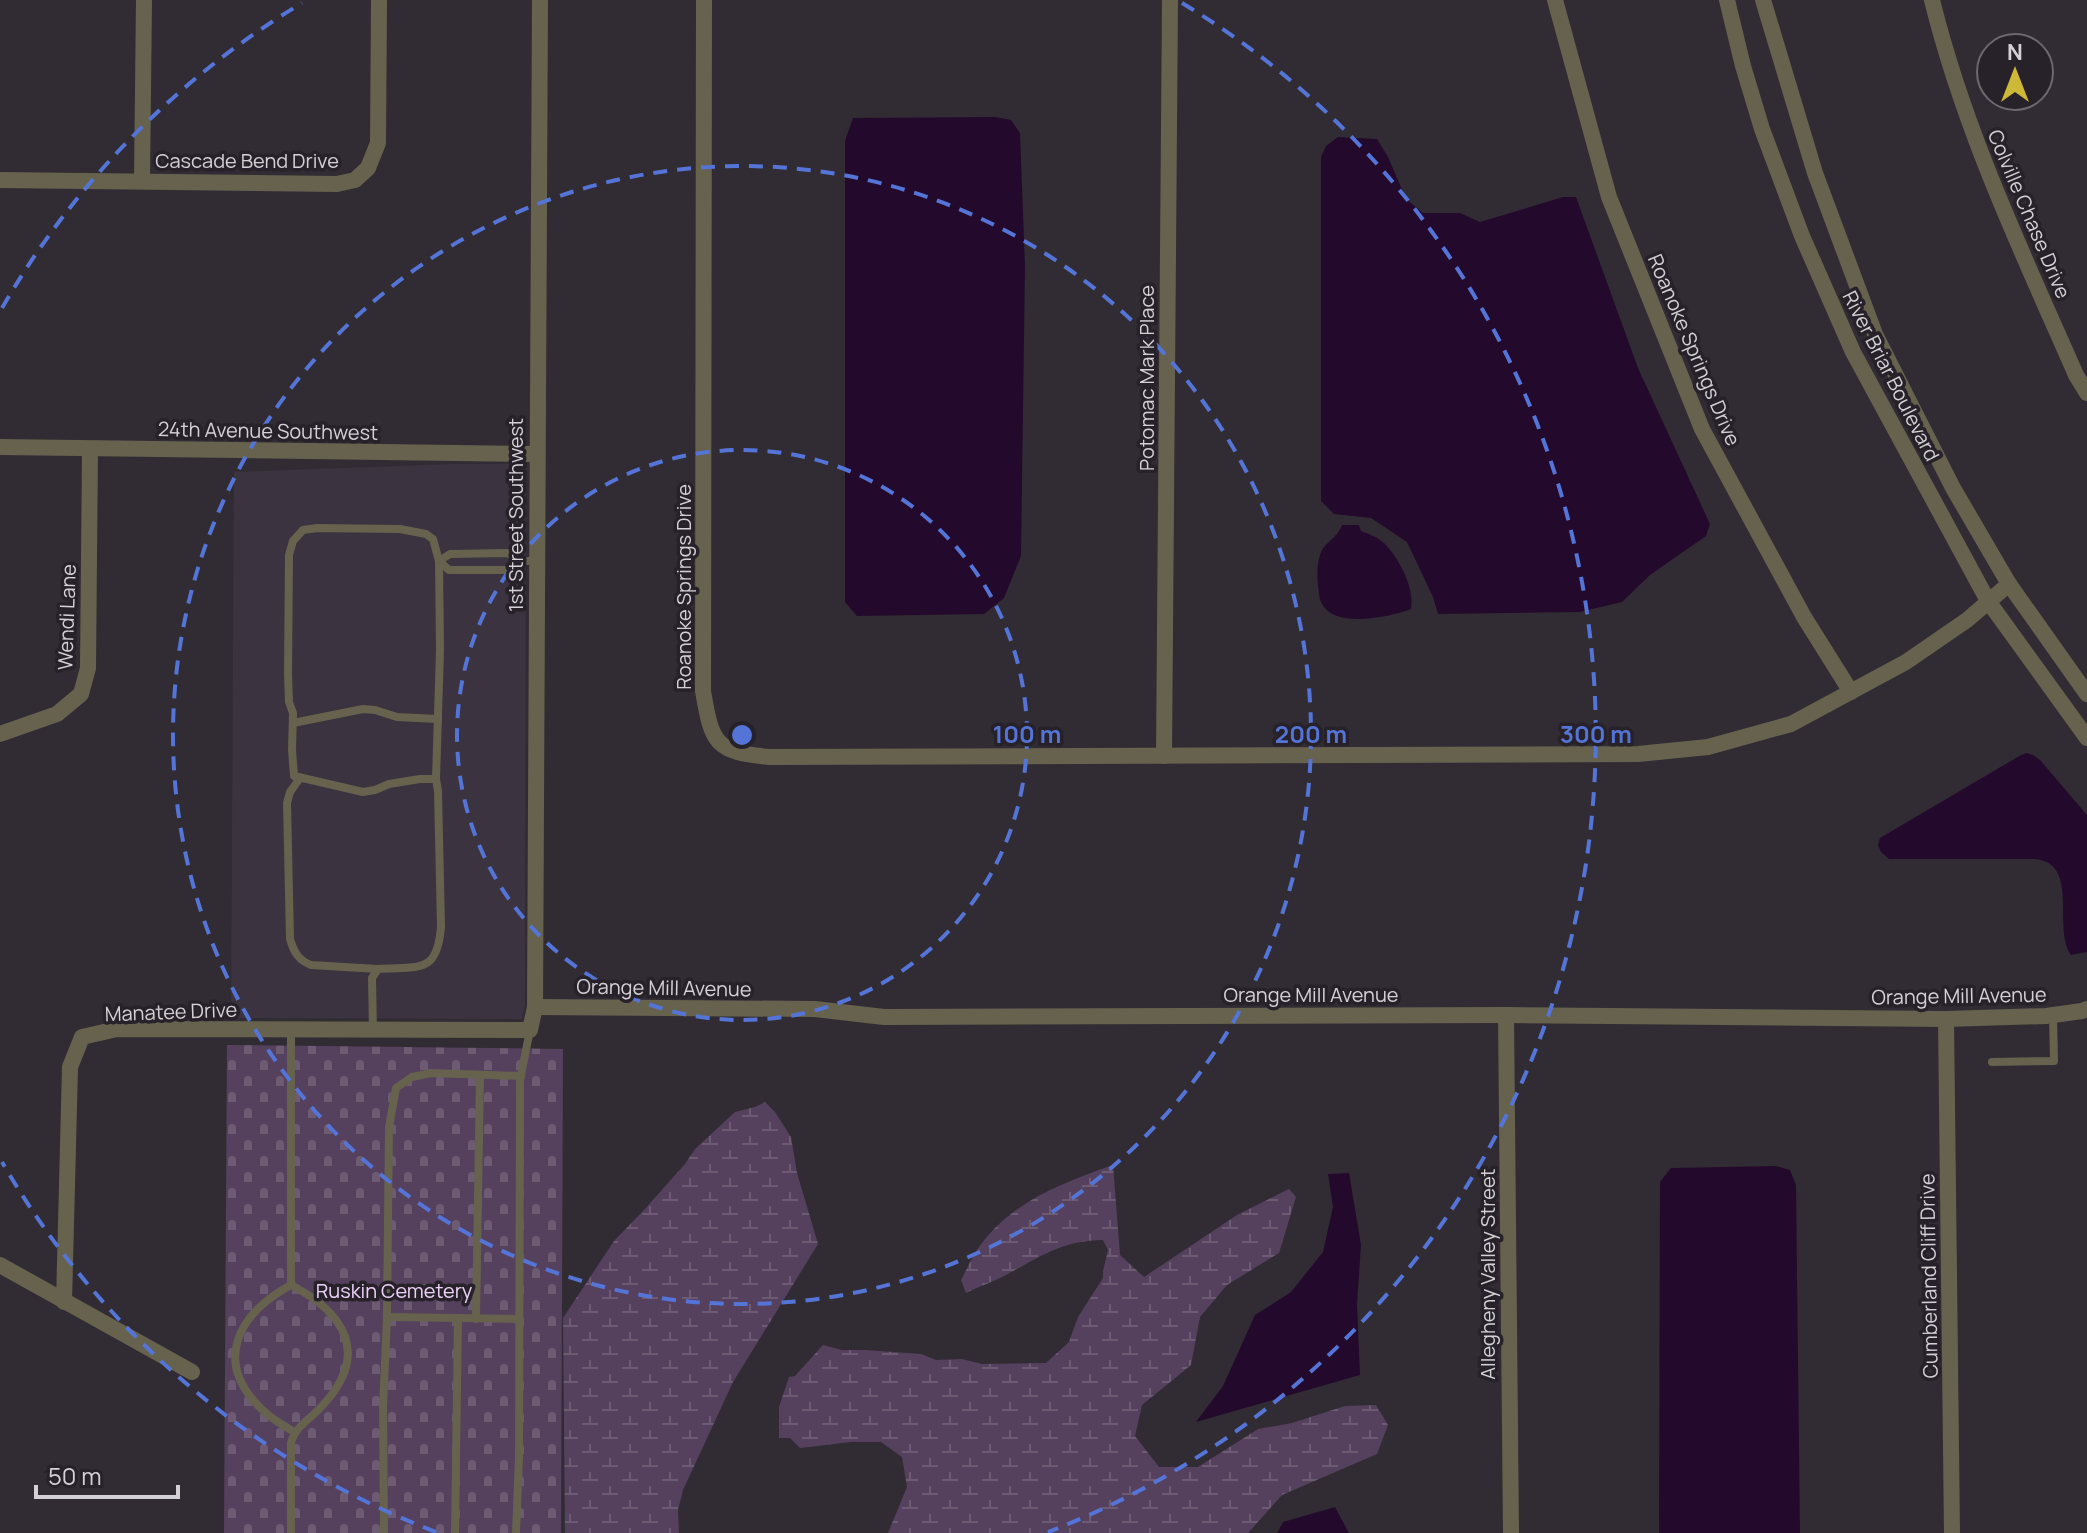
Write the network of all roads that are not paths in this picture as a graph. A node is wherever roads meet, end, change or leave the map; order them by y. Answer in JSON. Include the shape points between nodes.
{"nodes":[{"id":1,"x":144,"y":0,"type":"edge"},
{"id":2,"x":379,"y":0,"type":"edge"},
{"id":3,"x":540,"y":0,"type":"edge"},
{"id":4,"x":704,"y":0,"type":"edge"},
{"id":5,"x":1170,"y":0,"type":"edge"},
{"id":6,"x":1555,"y":0,"type":"edge"},
{"id":7,"x":1727,"y":0,"type":"edge"},
{"id":8,"x":1763,"y":0,"type":"edge"},
{"id":9,"x":1932,"y":0,"type":"edge"},
{"id":10,"x":0,"y":180,"type":"edge"},
{"id":11,"x":142,"y":181,"type":"junction"},
{"id":12,"x":2087,"y":393,"type":"edge"},
{"id":13,"x":0,"y":447,"type":"edge"},
{"id":14,"x":90,"y":449,"type":"junction"},
{"id":15,"x":536,"y":454,"type":"junction"},
{"id":16,"x":439,"y":561,"type":"junction"},
{"id":17,"x":518,"y":561,"type":"junction"},
{"id":18,"x":536,"y":561,"type":"junction"},
{"id":19,"x":2009,"y":584,"type":"junction"},
{"id":20,"x":1988,"y":601,"type":"junction"},
{"id":21,"x":1851,"y":692,"type":"junction"},
{"id":22,"x":2087,"y":694,"type":"edge"},
{"id":23,"x":438,"y":719,"type":"junction"},
{"id":24,"x":293,"y":723,"type":"junction"},
{"id":25,"x":0,"y":734,"type":"edge"},
{"id":26,"x":2087,"y":738,"type":"edge"},
{"id":27,"x":1164,"y":756,"type":"junction"},
{"id":28,"x":300,"y":778,"type":"junction"},
{"id":29,"x":436,"y":779,"type":"junction"},
{"id":30,"x":378,"y":969,"type":"junction"},
{"id":31,"x":535,"y":1007,"type":"junction"},
{"id":32,"x":2087,"y":1009,"type":"edge"},
{"id":33,"x":1506,"y":1015,"type":"junction"},
{"id":34,"x":2053,"y":1015,"type":"junction"},
{"id":35,"x":1946,"y":1019,"type":"junction"},
{"id":36,"x":291,"y":1030,"type":"junction"},
{"id":37,"x":373,"y":1030,"type":"junction"},
{"id":38,"x":530,"y":1030,"type":"junction"},
{"id":39,"x":1992,"y":1062,"type":"dead end"},
{"id":40,"x":480,"y":1075,"type":"junction"},
{"id":41,"x":521,"y":1076,"type":"junction"},
{"id":42,"x":0,"y":1265,"type":"edge"},
{"id":43,"x":291,"y":1285,"type":"junction"},
{"id":44,"x":64,"y":1302,"type":"junction"},
{"id":45,"x":387,"y":1317,"type":"junction"},
{"id":46,"x":458,"y":1318,"type":"junction"},
{"id":47,"x":476,"y":1319,"type":"junction"},
{"id":48,"x":519,"y":1319,"type":"junction"},
{"id":49,"x":192,"y":1372,"type":"dead end"},
{"id":50,"x":294,"y":1432,"type":"junction"},
{"id":51,"x":291,"y":1533,"type":"edge"},
{"id":52,"x":384,"y":1533,"type":"edge"},
{"id":53,"x":455,"y":1533,"type":"edge"},
{"id":54,"x":516,"y":1533,"type":"edge"},
{"id":55,"x":1511,"y":1533,"type":"edge"},
{"id":56,"x":1952,"y":1533,"type":"edge"}],
"edges":[{"from":1,"to":11,"type":"street"},
{"from":2,"to":11,"type":"street","name":"Cascade Bend Drive","via":[[378,143],[368,168],[355,180]]},
{"from":3,"to":15,"type":"street","name":"1st Street Southwest"},
{"from":4,"to":27,"type":"street","name":"Roanoke Springs Drive","via":[[703,691],[718,744],[740,754],[770,757]]},
{"from":5,"to":27,"type":"street","name":"Potomac Mark Place"},
{"from":6,"to":21,"type":"street","name":"Roanoke Springs Drive","via":[[1609,197],[1702,429]]},
{"from":7,"to":20,"type":"street","name":"River Briar Boulevard","via":[[1762,129],[1802,236],[1853,352]]},
{"from":8,"to":19,"type":"street","name":"River Briar Boulevard","via":[[1815,173],[1875,334],[1953,488]]},
{"from":9,"to":12,"type":"street","name":"Colville Chase Drive","via":[[1975,138]]},
{"from":10,"to":11,"type":"street","name":"Cascade Bend Drive"},
{"from":13,"to":14,"type":"street","name":"24th Avenue Southwest"},
{"from":14,"to":15,"type":"street","name":"24th Avenue Southwest"},
{"from":14,"to":25,"type":"street","name":"Wendi Lane","via":[[88,668],[81,694],[57,714]]},
{"from":15,"to":18,"type":"street","name":"1st Street Southwest"},
{"from":16,"to":17,"type":"lane","via":[[450,554],[508,553]]},
{"from":16,"to":17,"type":"lane","via":[[449,570],[510,570]]},
{"from":16,"to":23,"type":"lane"},
{"from":16,"to":24,"type":"lane","via":[[433,539],[400,529],[317,528],[303,530],[293,541],[288,674]]},
{"from":17,"to":18,"type":"lane"},
{"from":18,"to":31,"type":"street","name":"1st Street Southwest"},
{"from":19,"to":20,"type":"street","name":"Roanoke Springs Drive"},
{"from":19,"to":22,"type":"street","name":"River Briar Boulevard"},
{"from":20,"to":21,"type":"street","name":"Roanoke Springs Drive","via":[[1906,662]]},
{"from":20,"to":26,"type":"street","name":"River Briar Boulevard"},
{"from":21,"to":27,"type":"street","name":"Roanoke Springs Drive","via":[[1791,724],[1708,747],[1638,754]]},
{"from":23,"to":24,"type":"lane","via":[[363,709]]},
{"from":23,"to":29,"type":"lane"},
{"from":24,"to":28,"type":"lane","via":[[294,776]]},
{"from":28,"to":29,"type":"lane","via":[[363,792]]},
{"from":28,"to":30,"type":"lane","via":[[287,803],[294,951],[311,965]]},
{"from":29,"to":30,"type":"lane","via":[[439,949],[421,966]]},
{"from":30,"to":37,"type":"lane","via":[[372,978]]},
{"from":31,"to":33,"type":"street","name":"Orange Mill Avenue","via":[[815,1009],[884,1017]]},
{"from":31,"to":38,"type":"street","name":"1st Street Southwest"},
{"from":32,"to":34,"type":"street","name":"Orange Mill Avenue"},
{"from":33,"to":35,"type":"street","name":"Orange Mill Avenue"},
{"from":33,"to":55,"type":"street","name":"Allegheny Valley Street"},
{"from":34,"to":35,"type":"street","name":"Orange Mill Avenue"},
{"from":34,"to":39,"type":"lane","via":[[2054,1061]]},
{"from":35,"to":56,"type":"street","name":"Cumberland Cliff Drive"},
{"from":36,"to":37,"type":"street","name":"Manatee Drive"},
{"from":36,"to":43,"type":"lane"},
{"from":36,"to":44,"type":"street","name":"Manatee Drive","via":[[117,1029],[82,1037],[70,1067]]},
{"from":37,"to":38,"type":"street","name":"Manatee Drive"},
{"from":38,"to":41,"type":"lane"},
{"from":40,"to":41,"type":"lane"},
{"from":40,"to":45,"type":"lane","via":[[431,1073],[396,1088],[389,1127]]},
{"from":40,"to":47,"type":"lane"},
{"from":41,"to":48,"type":"lane"},
{"from":42,"to":44,"type":"street"},
{"from":43,"to":50,"type":"lane","via":[[336,1319],[348,1351],[339,1385]]},
{"from":43,"to":50,"type":"lane","via":[[246,1321],[235,1358],[241,1382],[255,1402]]},
{"from":44,"to":49,"type":"street"},
{"from":45,"to":46,"type":"lane"},
{"from":45,"to":52,"type":"lane"},
{"from":46,"to":47,"type":"lane"},
{"from":46,"to":53,"type":"lane"},
{"from":47,"to":48,"type":"lane"},
{"from":48,"to":54,"type":"lane"},
{"from":50,"to":51,"type":"lane"}]}
